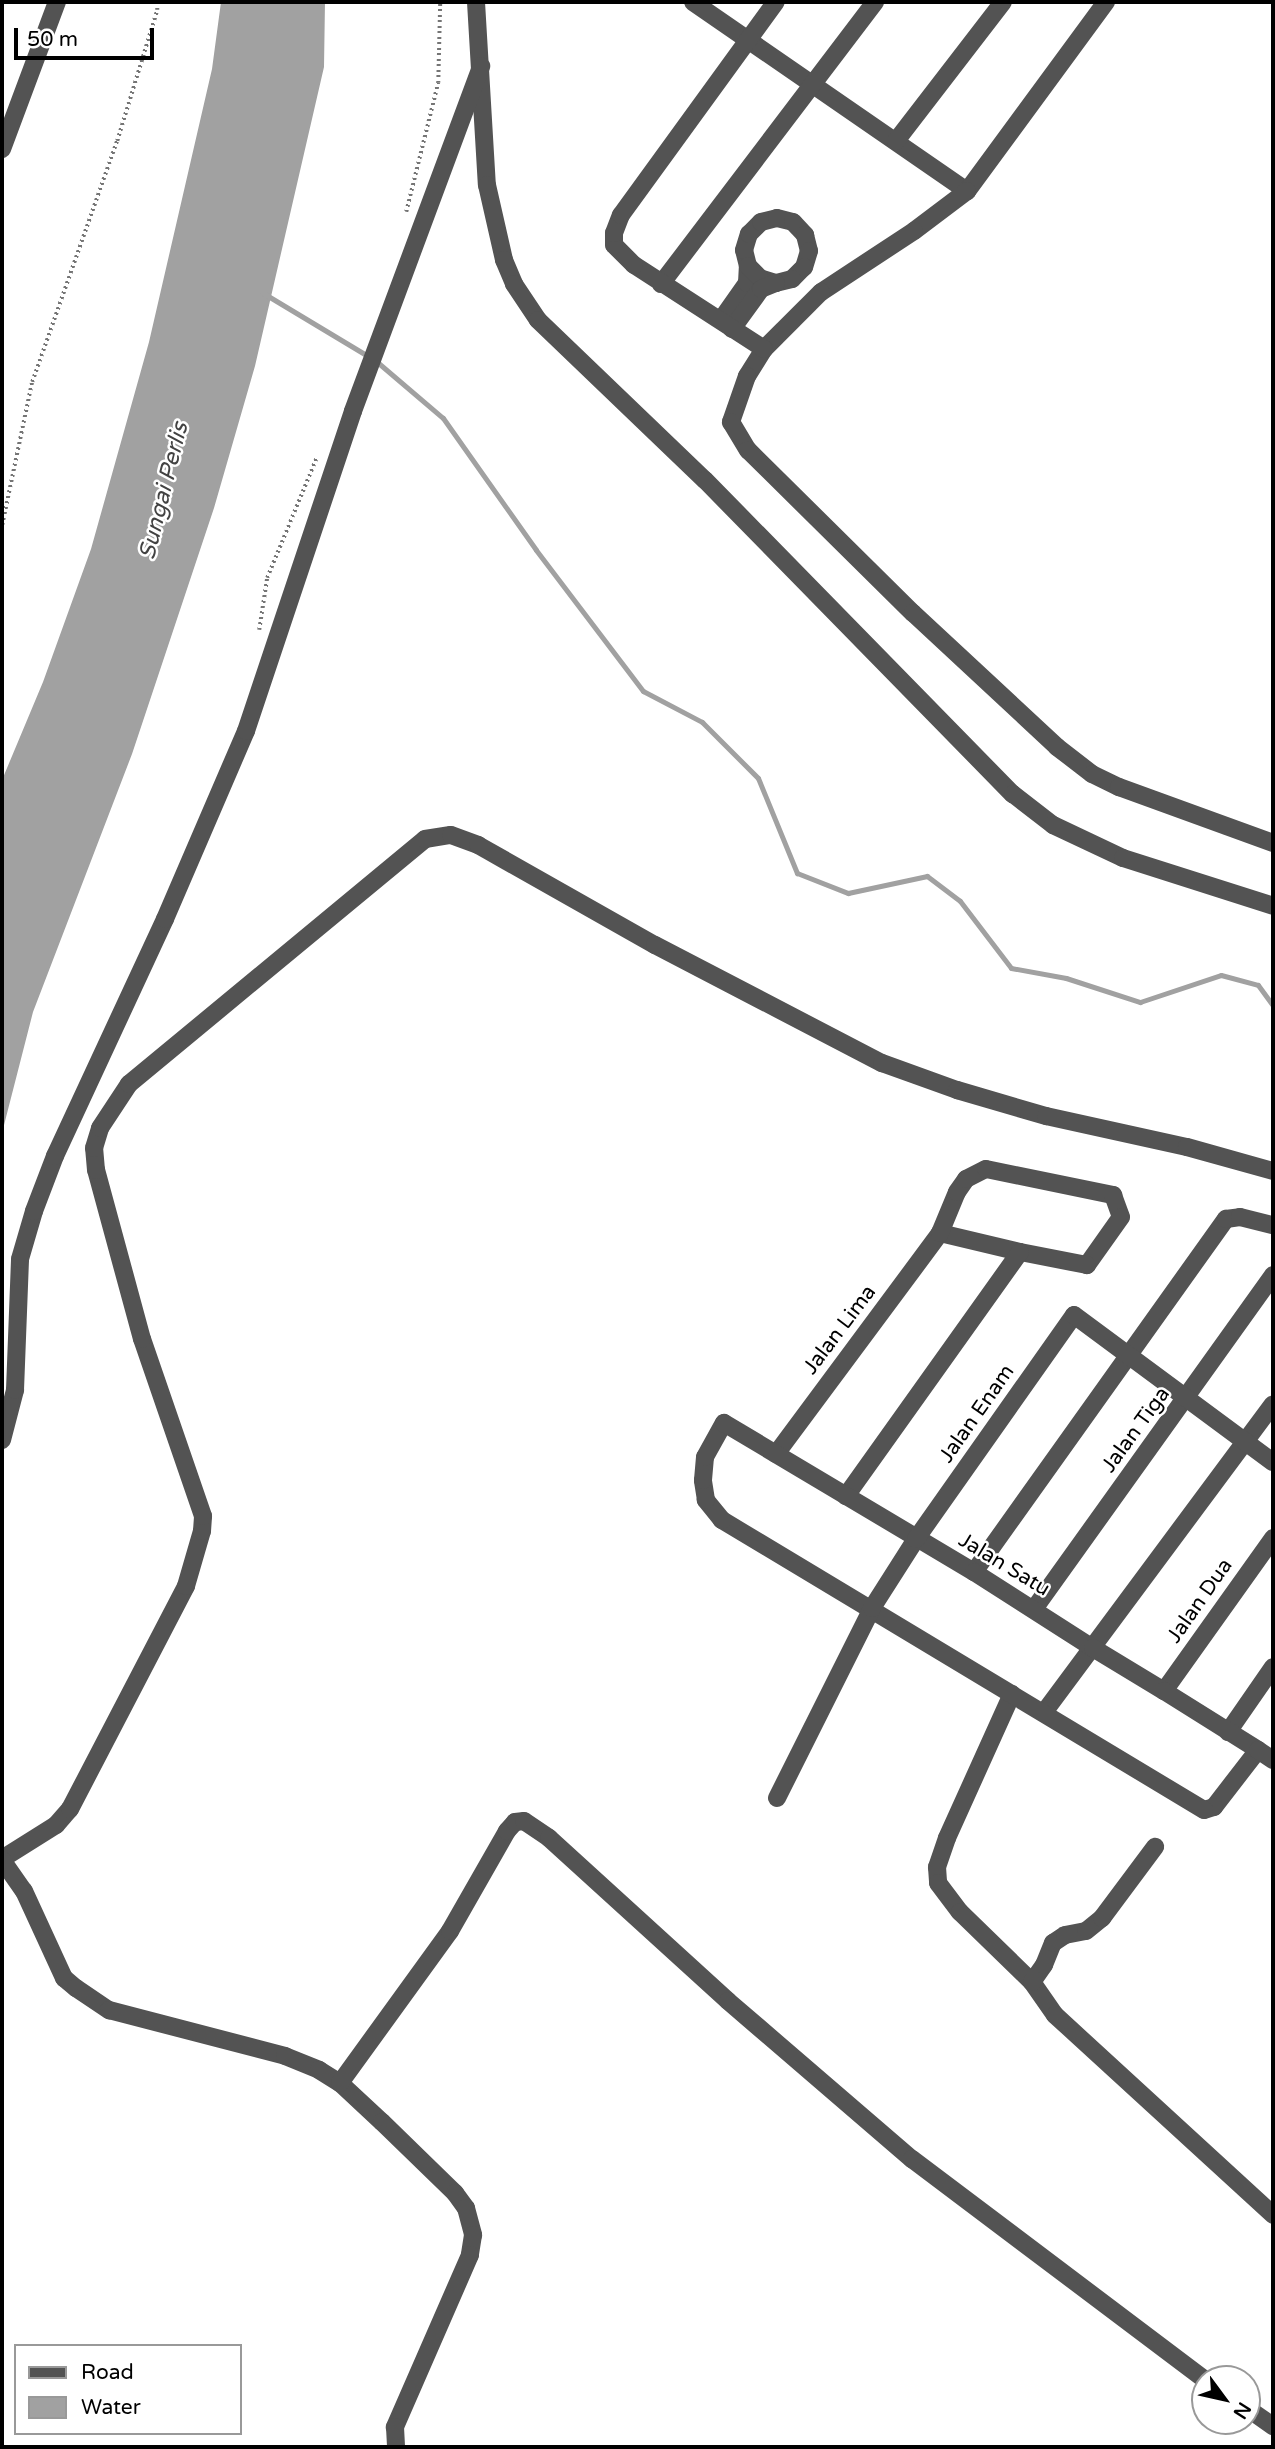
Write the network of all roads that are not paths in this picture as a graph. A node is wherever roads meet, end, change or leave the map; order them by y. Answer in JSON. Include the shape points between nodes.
{"nodes":[{"id":1,"x":57,"y":2,"type":"edge"},
{"id":2,"x":476,"y":2,"type":"edge"},
{"id":3,"x":693,"y":2,"type":"edge"},
{"id":4,"x":776,"y":2,"type":"edge"},
{"id":5,"x":875,"y":2,"type":"edge"},
{"id":6,"x":1003,"y":2,"type":"edge"},
{"id":7,"x":1106,"y":2,"type":"edge"},
{"id":8,"x":749,"y":40,"type":"junction"},
{"id":9,"x":481,"y":66,"type":"junction"},
{"id":10,"x":811,"y":83,"type":"junction"},
{"id":11,"x":896,"y":141,"type":"junction"},
{"id":12,"x":2,"y":149,"type":"edge"},
{"id":13,"x":967,"y":191,"type":"junction"},
{"id":14,"x":748,"y":266,"type":"junction"},
{"id":15,"x":776,"y":283,"type":"junction"},
{"id":16,"x":661,"y":284,"type":"junction"},
{"id":17,"x":726,"y":325,"type":"junction"},
{"id":18,"x":761,"y":357,"type":"junction"},
{"id":19,"x":1273,"y":843,"type":"edge"},
{"id":20,"x":1273,"y":906,"type":"edge"},
{"id":21,"x":1273,"y":1171,"type":"edge"},
{"id":22,"x":1273,"y":1225,"type":"edge"},
{"id":23,"x":940,"y":1233,"type":"junction"},
{"id":24,"x":1020,"y":1252,"type":"junction"},
{"id":25,"x":1273,"y":1275,"type":"edge"},
{"id":26,"x":1129,"y":1354,"type":"junction"},
{"id":27,"x":1187,"y":1397,"type":"junction"},
{"id":28,"x":1273,"y":1404,"type":"edge"},
{"id":29,"x":2,"y":1440,"type":"edge"},
{"id":30,"x":1246,"y":1442,"type":"junction"},
{"id":31,"x":776,"y":1454,"type":"junction"},
{"id":32,"x":1273,"y":1462,"type":"edge"},
{"id":33,"x":846,"y":1496,"type":"junction"},
{"id":34,"x":1273,"y":1538,"type":"edge"},
{"id":35,"x":916,"y":1539,"type":"junction"},
{"id":36,"x":974,"y":1572,"type":"junction"},
{"id":37,"x":872,"y":1608,"type":"junction"},
{"id":38,"x":1034,"y":1609,"type":"junction"},
{"id":39,"x":1093,"y":1648,"type":"junction"},
{"id":40,"x":1273,"y":1667,"type":"edge"},
{"id":41,"x":1164,"y":1691,"type":"junction"},
{"id":42,"x":1012,"y":1694,"type":"junction"},
{"id":43,"x":1045,"y":1711,"type":"junction"},
{"id":44,"x":1228,"y":1732,"type":"junction"},
{"id":45,"x":1258,"y":1750,"type":"junction"},
{"id":46,"x":1273,"y":1760,"type":"edge"},
{"id":47,"x":777,"y":1798,"type":"dead end"},
{"id":48,"x":1155,"y":1847,"type":"dead end"},
{"id":49,"x":2,"y":1860,"type":"edge"},
{"id":50,"x":1032,"y":1982,"type":"junction"},
{"id":51,"x":340,"y":2084,"type":"junction"},
{"id":52,"x":1273,"y":2215,"type":"edge"},
{"id":53,"x":1191,"y":2369,"type":"edge"},
{"id":54,"x":396,"y":2447,"type":"edge"}],
"edges":[{"from":1,"to":12,"type":"street"},
{"from":2,"to":9,"type":"street"},
{"from":3,"to":8,"type":"street"},
{"from":4,"to":8,"type":"street"},
{"from":5,"to":10,"type":"street"},
{"from":6,"to":11,"type":"street"},
{"from":7,"to":13,"type":"street"},
{"from":8,"to":10,"type":"street"},
{"from":8,"to":16,"type":"street","via":[[621,215],[614,233],[614,245],[621,253]]},
{"from":9,"to":20,"type":"street","via":[[487,185],[498,239],[514,284],[538,320],[705,480],[1013,794],[1053,825],[1123,858]]},
{"from":9,"to":29,"type":"street","via":[[353,411],[246,731],[34,1211],[20,1259],[15,1390]]},
{"from":10,"to":11,"type":"street"},
{"from":10,"to":16,"type":"street"},
{"from":11,"to":13,"type":"street"},
{"from":13,"to":18,"type":"street","via":[[821,292]]},
{"from":14,"to":15,"type":"street","via":[[760,278]]},
{"from":14,"to":15,"type":"street","via":[[744,250],[749,234],[761,222],[777,218],[793,222],[805,234],[809,251],[804,267],[792,279]]},
{"from":14,"to":17,"type":"street","via":[[747,283]]},
{"from":15,"to":17,"type":"street","via":[[761,289]]},
{"from":16,"to":17,"type":"street"},
{"from":17,"to":18,"type":"street"},
{"from":18,"to":19,"type":"street","via":[[747,376],[732,422],[748,450],[913,612],[1092,774]]},
{"from":21,"to":49,"type":"street","via":[[1046,1116],[882,1063],[478,845],[451,835],[425,839],[129,1084],[100,1128],[93,1148],[96,1170],[142,1339],[203,1516],[202,1531],[186,1586],[70,1809],[56,1825]]},
{"from":22,"to":26,"type":"street","via":[[1240,1217],[1226,1219]]},
{"from":23,"to":24,"type":"street"},
{"from":23,"to":24,"type":"street","via":[[961,1185],[986,1169],[1113,1195],[1121,1217],[1087,1265]]},
{"from":23,"to":31,"type":"street","name":"Jalan Lima"},
{"from":24,"to":33,"type":"street"},
{"from":25,"to":27,"type":"street","name":"Jalan Tiga"},
{"from":26,"to":27,"type":"street"},
{"from":26,"to":35,"type":"street","name":"Jalan Enam","via":[[1074,1315]]},
{"from":26,"to":36,"type":"street"},
{"from":27,"to":30,"type":"street"},
{"from":27,"to":38,"type":"street","name":"Jalan Tiga"},
{"from":28,"to":30,"type":"street"},
{"from":30,"to":32,"type":"street"},
{"from":30,"to":39,"type":"street"},
{"from":31,"to":33,"type":"street","name":"Jalan Satu"},
{"from":31,"to":37,"type":"street","name":"Jalan Satu","via":[[724,1423],[705,1457],[706,1500],[722,1520]]},
{"from":33,"to":35,"type":"street","name":"Jalan Satu"},
{"from":34,"to":41,"type":"street","name":"Jalan Dua"},
{"from":35,"to":36,"type":"street","name":"Jalan Satu"},
{"from":35,"to":37,"type":"street","name":"Jalan Enam"},
{"from":36,"to":38,"type":"street","name":"Jalan Satu"},
{"from":37,"to":42,"type":"street"},
{"from":37,"to":47,"type":"street","name":"Jalan Enam"},
{"from":38,"to":39,"type":"street","name":"Jalan Satu"},
{"from":39,"to":41,"type":"street","name":"Jalan Satu"},
{"from":39,"to":43,"type":"street"},
{"from":40,"to":44,"type":"street"},
{"from":41,"to":44,"type":"street","name":"Jalan Satu"},
{"from":42,"to":43,"type":"street"},
{"from":42,"to":50,"type":"street","via":[[947,1838],[937,1867],[938,1883],[960,1912]]},
{"from":43,"to":45,"type":"street","via":[[1204,1810],[1214,1807]]},
{"from":44,"to":45,"type":"street","name":"Jalan Satu"},
{"from":45,"to":46,"type":"street","name":"Jalan Satu"},
{"from":48,"to":50,"type":"street","via":[[1102,1918],[1086,1931],[1053,1944]]},
{"from":49,"to":51,"type":"street","via":[[24,1891],[64,1978],[110,2010],[285,2056]]},
{"from":50,"to":52,"type":"street","via":[[1055,2015]]},
{"from":51,"to":53,"type":"street","via":[[450,1931],[507,1831],[515,1822],[524,1821],[549,1838],[912,2159]]},
{"from":51,"to":54,"type":"street","via":[[455,2193],[471,2222],[470,2255],[395,2427]]}]}
